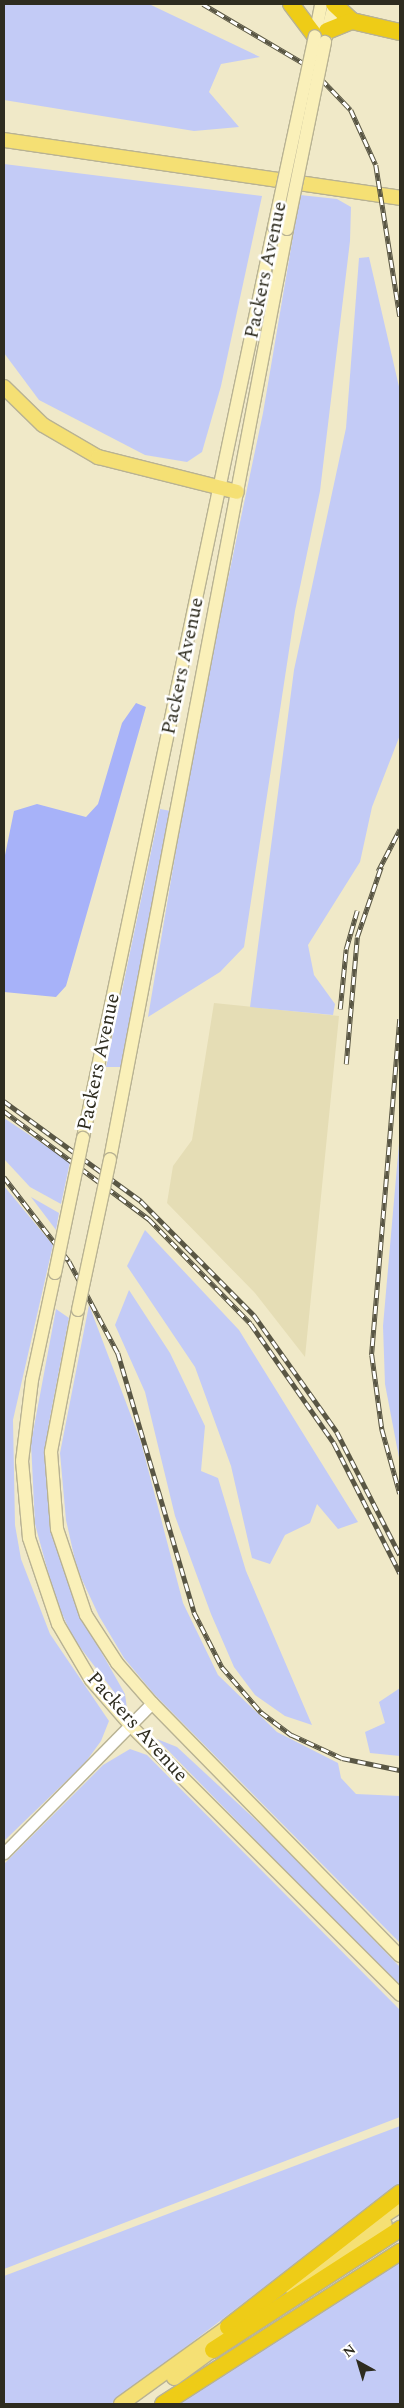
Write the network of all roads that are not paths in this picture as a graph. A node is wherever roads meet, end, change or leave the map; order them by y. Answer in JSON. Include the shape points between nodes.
{"nodes":[{"id":1,"x":291,"y":4,"type":"edge"},
{"id":2,"x":321,"y":4,"type":"edge"},
{"id":3,"x":334,"y":4,"type":"edge"},
{"id":4,"x":352,"y":21,"type":"junction"},
{"id":5,"x":400,"y":32,"type":"edge"},
{"id":6,"x":322,"y":36,"type":"junction"},
{"id":7,"x":4,"y":140,"type":"edge"},
{"id":8,"x":400,"y":198,"type":"edge"},
{"id":9,"x":280,"y":228,"type":"junction"},
{"id":10,"x":4,"y":387,"type":"edge"},
{"id":11,"x":220,"y":488,"type":"junction"},
{"id":12,"x":237,"y":492,"type":"junction"},
{"id":13,"x":152,"y":1703,"type":"junction"},
{"id":14,"x":130,"y":1725,"type":"junction"},
{"id":15,"x":4,"y":1853,"type":"edge"},
{"id":16,"x":400,"y":1956,"type":"edge"},
{"id":17,"x":400,"y":1995,"type":"edge"},
{"id":18,"x":400,"y":2193,"type":"edge"},
{"id":19,"x":400,"y":2205,"type":"edge"},
{"id":20,"x":400,"y":2214,"type":"edge"},
{"id":21,"x":400,"y":2229,"type":"edge"},
{"id":22,"x":400,"y":2252,"type":"edge"},
{"id":23,"x":228,"y":2327,"type":"junction"},
{"id":24,"x":212,"y":2350,"type":"junction"},
{"id":25,"x":121,"y":2404,"type":"edge"},
{"id":26,"x":137,"y":2404,"type":"edge"},
{"id":27,"x":163,"y":2404,"type":"edge"}],
"edges":[{"from":1,"to":6,"type":"highway"},
{"from":2,"to":6,"type":"main road","name":"Packers Avenue"},
{"from":3,"to":4,"type":"highway"},
{"from":3,"to":6,"type":"main road","name":"Packers Avenue"},
{"from":4,"to":5,"type":"highway"},
{"from":4,"to":6,"type":"highway"},
{"from":6,"to":9,"type":"main road","name":"Packers Avenue","bridge":true},
{"from":7,"to":8,"type":"main road"},
{"from":9,"to":11,"type":"main road","name":"Packers Avenue"},
{"from":9,"to":12,"type":"main road","name":"Packers Avenue"},
{"from":10,"to":11,"type":"main road","via":[[43,425],[98,457]]},
{"from":11,"to":12,"type":"main road"},
{"from":11,"to":14,"type":"main road","name":"Packers Avenue","bridge":true,"via":[[24,1427],[23,1495],[29,1538],[58,1624],[91,1680]]},
{"from":12,"to":13,"type":"main road","name":"Packers Avenue","bridge":true,"via":[[146,984],[51,1452],[57,1529],[86,1614],[117,1663]]},
{"from":13,"to":14,"type":"street"},
{"from":13,"to":16,"type":"main road","name":"Packers Avenue"},
{"from":14,"to":15,"type":"street"},
{"from":14,"to":17,"type":"main road","name":"Packers Avenue"},
{"from":18,"to":23,"type":"highway"},
{"from":19,"to":23,"type":"main road"},
{"from":20,"to":24,"type":"main road"},
{"from":21,"to":24,"type":"highway"},
{"from":22,"to":27,"type":"highway"},
{"from":23,"to":25,"type":"main road"},
{"from":24,"to":26,"type":"main road"}]}
